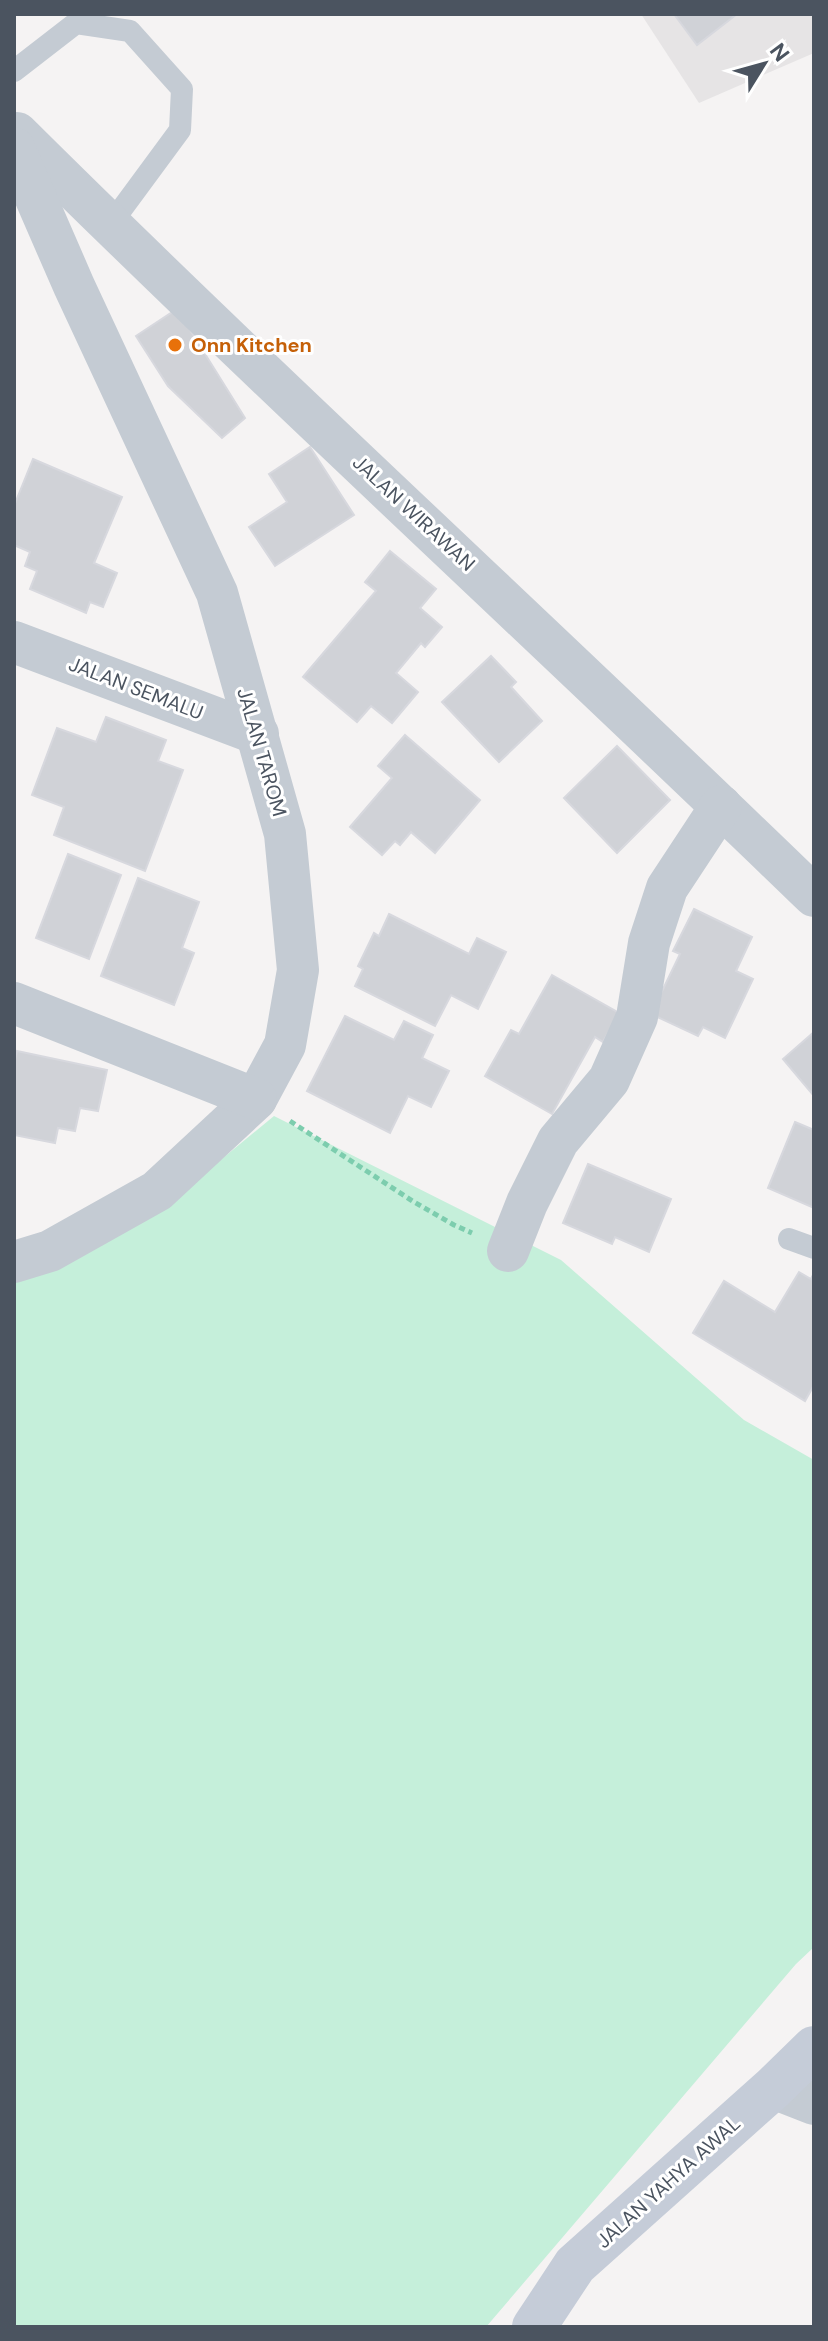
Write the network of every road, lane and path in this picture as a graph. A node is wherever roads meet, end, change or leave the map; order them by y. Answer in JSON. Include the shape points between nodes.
{"nodes":[{"id":1,"x":14,"y":71,"type":"edge"},
{"id":2,"x":14,"y":130,"type":"edge"},
{"id":3,"x":14,"y":148,"type":"edge"},
{"id":4,"x":110,"y":225,"type":"junction"},
{"id":5,"x":74,"y":286,"type":"junction"},
{"id":6,"x":14,"y":642,"type":"edge"},
{"id":7,"x":258,"y":734,"type":"junction"},
{"id":8,"x":721,"y":806,"type":"junction"},
{"id":9,"x":814,"y":896,"type":"edge"},
{"id":10,"x":14,"y":1003,"type":"edge"},
{"id":11,"x":256,"y":1099,"type":"junction"},
{"id":12,"x":789,"y":1239,"type":"dead end"},
{"id":13,"x":814,"y":1248,"type":"edge"},
{"id":14,"x":508,"y":1251,"type":"joint"},
{"id":15,"x":14,"y":1262,"type":"edge"},
{"id":16,"x":814,"y":2048,"type":"edge"},
{"id":17,"x":773,"y":2088,"type":"junction"},
{"id":18,"x":814,"y":2104,"type":"edge"},
{"id":19,"x":534,"y":2327,"type":"edge"}],
"edges":[{"from":1,"to":4,"type":"lane","via":[[76,23],[130,31],[182,89],[180,130]]},
{"from":2,"to":4,"type":"street","name":"JALAN WIRAWAN"},
{"from":3,"to":5,"type":"street","name":"JALAN TAROM"},
{"from":4,"to":5,"type":"street","via":[[82,257]]},
{"from":4,"to":8,"type":"street","name":"JALAN WIRAWAN"},
{"from":5,"to":7,"type":"street","name":"JALAN TAROM","via":[[217,593]]},
{"from":6,"to":7,"type":"street","name":"JALAN SEMALU"},
{"from":7,"to":11,"type":"street","name":"JALAN TAROM","via":[[285,834],[298,970],[285,1045]]},
{"from":8,"to":9,"type":"street","name":"JALAN WIRAWAN"},
{"from":8,"to":14,"type":"street","via":[[667,888],[649,943],[637,1017],[609,1080],[558,1141]]},
{"from":10,"to":11,"type":"street"},
{"from":11,"to":14,"type":"path","via":[[427,1210]]},
{"from":11,"to":15,"type":"street","name":"JALAN TAROM","via":[[157,1191],[50,1251]]},
{"from":12,"to":13,"type":"lane"},
{"from":16,"to":17,"type":"main road","name":"JALAN YAHYA AWAL"},
{"from":17,"to":18,"type":"street"},
{"from":17,"to":19,"type":"main road","name":"JALAN YAHYA AWAL","via":[[575,2265]]}]}
